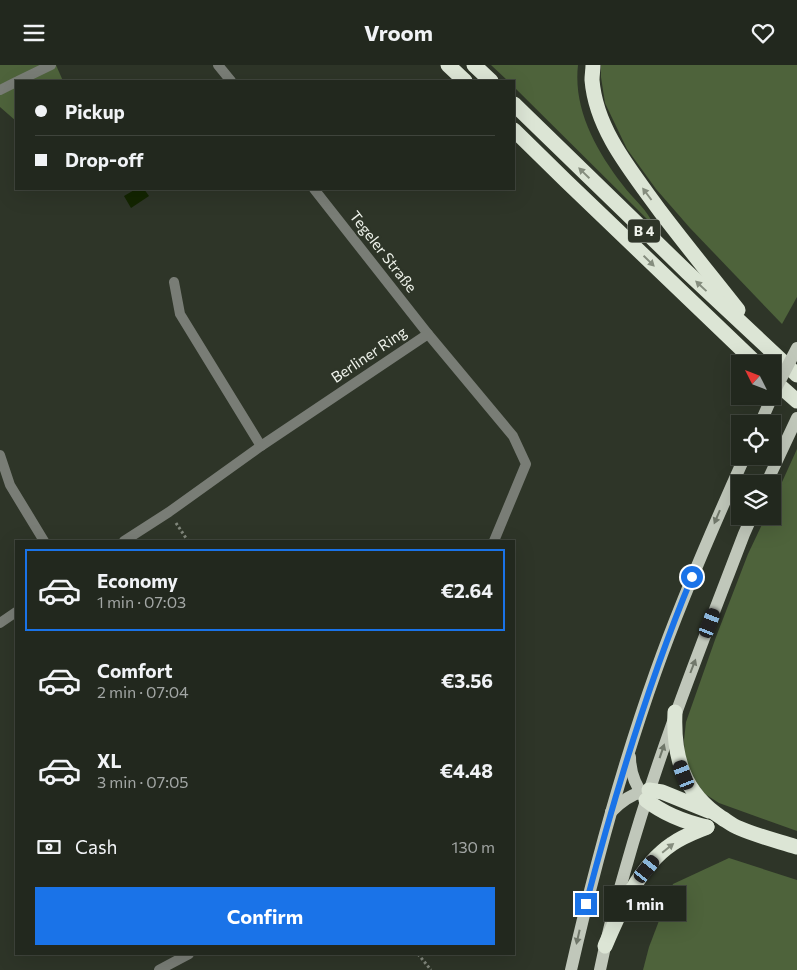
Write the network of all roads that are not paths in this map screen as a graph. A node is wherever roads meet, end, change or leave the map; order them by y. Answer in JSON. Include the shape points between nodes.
{"nodes":[{"id":1,"x":51,"y":65,"type":"edge"},
{"id":2,"x":218,"y":65,"type":"edge"},
{"id":3,"x":448,"y":65,"type":"edge"},
{"id":4,"x":474,"y":65,"type":"edge"},
{"id":5,"x":593,"y":65,"type":"edge"},
{"id":6,"x":21,"y":80,"type":"edge"},
{"id":7,"x":230,"y":80,"type":"edge"},
{"id":8,"x":464,"y":80,"type":"edge"},
{"id":9,"x":490,"y":80,"type":"edge"},
{"id":10,"x":15,"y":83,"type":"edge"},
{"id":11,"x":0,"y":90,"type":"edge"},
{"id":12,"x":515,"y":105,"type":"edge"},
{"id":13,"x":515,"y":131,"type":"edge"},
{"id":14,"x":315,"y":190,"type":"edge"},
{"id":15,"x":174,"y":282,"type":"dead end"},
{"id":16,"x":428,"y":334,"type":"junction"},
{"id":17,"x":797,"y":348,"type":"edge"},
{"id":18,"x":748,"y":355,"type":"edge"},
{"id":19,"x":775,"y":355,"type":"joint"},
{"id":20,"x":781,"y":360,"type":"edge"},
{"id":21,"x":797,"y":375,"type":"edge"},
{"id":22,"x":781,"y":387,"type":"edge"},
{"id":23,"x":797,"y":401,"type":"edge"},
{"id":24,"x":764,"y":415,"type":"edge"},
{"id":25,"x":797,"y":418,"type":"edge"},
{"id":26,"x":261,"y":446,"type":"junction"},
{"id":27,"x":0,"y":455,"type":"edge"},
{"id":28,"x":740,"y":465,"type":"edge"},
{"id":29,"x":770,"y":475,"type":"edge"},
{"id":30,"x":748,"y":525,"type":"edge"},
{"id":31,"x":43,"y":540,"type":"edge"},
{"id":32,"x":126,"y":540,"type":"edge"},
{"id":33,"x":494,"y":540,"type":"edge"},
{"id":34,"x":15,"y":613,"type":"edge"},
{"id":35,"x":0,"y":623,"type":"edge"},
{"id":36,"x":675,"y":712,"type":"junction"},
{"id":37,"x":630,"y":750,"type":"junction"},
{"id":38,"x":645,"y":794,"type":"junction"},
{"id":39,"x":611,"y":813,"type":"junction"},
{"id":40,"x":715,"y":813,"type":"junction"},
{"id":41,"x":707,"y":827,"type":"junction"},
{"id":42,"x":737,"y":827,"type":"junction"},
{"id":43,"x":797,"y":847,"type":"edge"},
{"id":44,"x":604,"y":946,"type":"junction"},
{"id":45,"x":186,"y":955,"type":"edge"},
{"id":46,"x":159,"y":970,"type":"edge"},
{"id":47,"x":571,"y":970,"type":"edge"},
{"id":48,"x":600,"y":970,"type":"edge"}],
"edges":[{"from":1,"to":6,"type":"street"},
{"from":2,"to":7,"type":"street"},
{"from":3,"to":8,"type":"highway"},
{"from":4,"to":9,"type":"highway"},
{"from":19,"to":5,"type":"highway","one_way":true,"via":[[685,244],[610,138],[596,100]]},
{"from":10,"to":11,"type":"street"},
{"from":19,"to":12,"type":"highway","number":"B 4","one_way":true},
{"from":13,"to":18,"type":"highway","number":"B 4","one_way":true},
{"from":14,"to":16,"type":"street","name":"Tegeler Straße"},
{"from":15,"to":26,"type":"street","via":[[180,314]]},
{"from":16,"to":26,"type":"street","name":"Berliner Ring"},
{"from":16,"to":33,"type":"street","name":"Berliner Ring","via":[[513,436],[526,464]]},
{"from":17,"to":24,"type":"main road","bridge":true},
{"from":20,"to":21,"type":"highway","number":"B 4"},
{"from":22,"to":23,"type":"highway"},
{"from":25,"to":29,"type":"main road"},
{"from":26,"to":32,"type":"street","name":"Berliner Ring"},
{"from":27,"to":31,"type":"street","via":[[10,485]]},
{"from":28,"to":37,"type":"main road","one_way":true,"via":[[686,593]]},
{"from":36,"to":30,"type":"main road","one_way":true},
{"from":34,"to":35,"type":"street"},
{"from":38,"to":36,"type":"main road","one_way":true},
{"from":36,"to":40,"type":"highway","via":[[675,744],[684,775],[693,790]]},
{"from":37,"to":38,"type":"main road","via":[[633,779]]},
{"from":37,"to":39,"type":"main road"},
{"from":38,"to":39,"type":"main road","via":[[629,797]]},
{"from":38,"to":40,"type":"highway","via":[[662,792]]},
{"from":38,"to":41,"type":"highway","via":[[655,807],[671,816]]},
{"from":38,"to":44,"type":"main road"},
{"from":39,"to":47,"type":"main road","one_way":true},
{"from":40,"to":42,"type":"highway"},
{"from":41,"to":42,"type":"highway"},
{"from":44,"to":41,"type":"highway","one_way":true,"via":[[627,897],[654,859],[671,844]]},
{"from":42,"to":43,"type":"highway"},
{"from":44,"to":48,"type":"main road"},
{"from":45,"to":46,"type":"street"}]}
